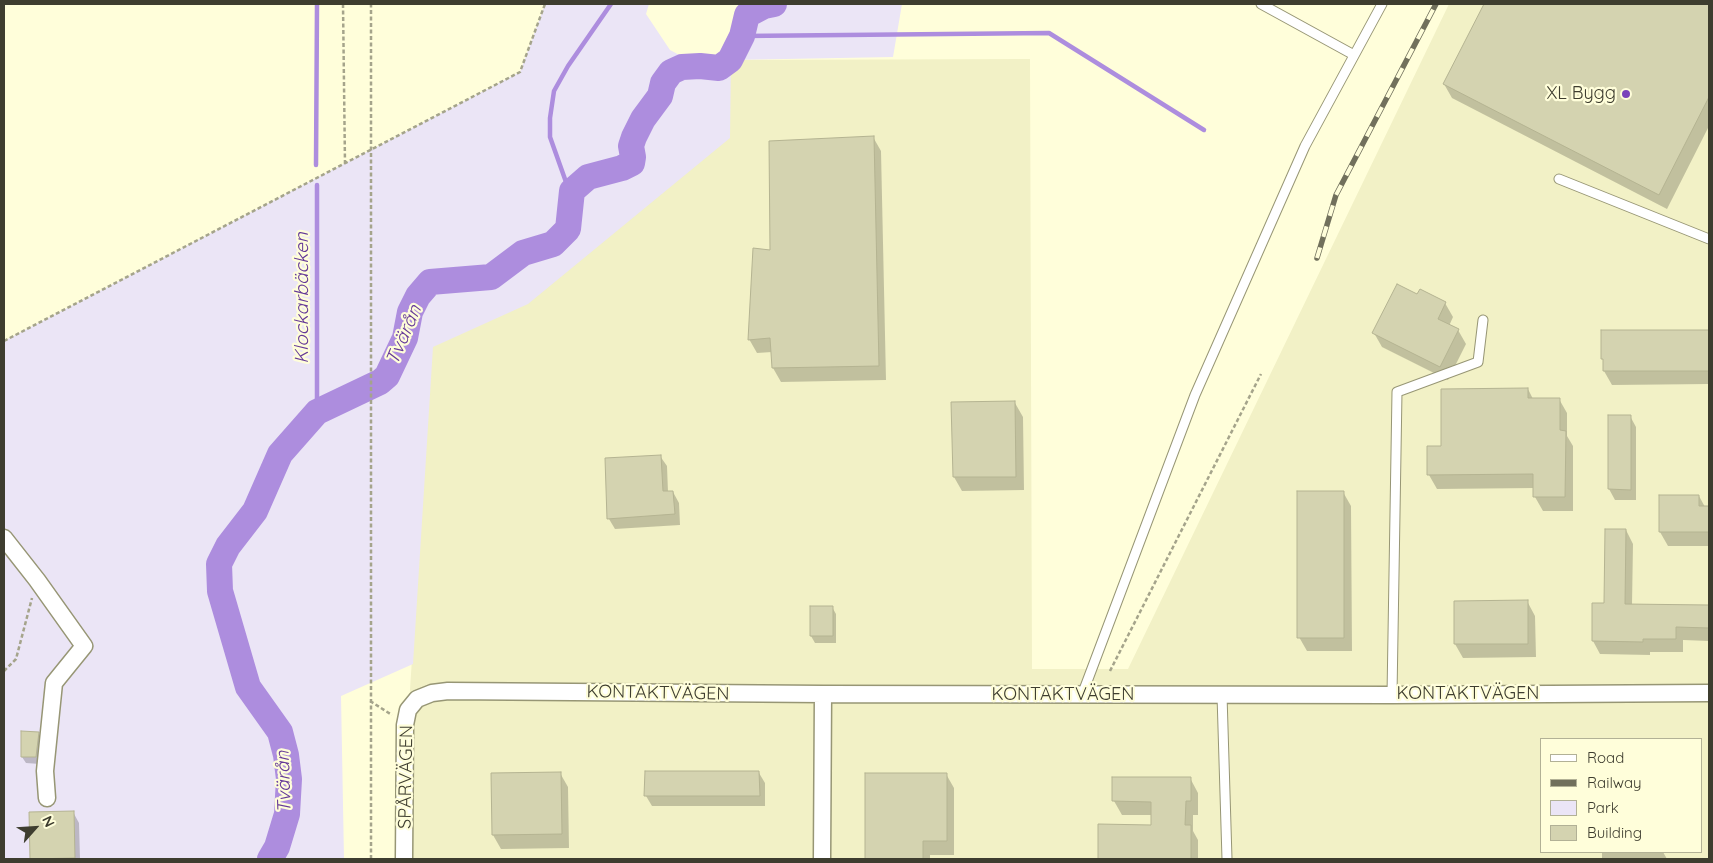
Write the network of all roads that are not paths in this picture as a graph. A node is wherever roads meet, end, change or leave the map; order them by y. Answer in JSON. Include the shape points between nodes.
{"nodes":[{"id":1,"x":1262,"y":4,"type":"edge"},
{"id":2,"x":1382,"y":4,"type":"edge"},
{"id":3,"x":1354,"y":55,"type":"junction"},
{"id":4,"x":1559,"y":179,"type":"dead end"},
{"id":5,"x":1709,"y":239,"type":"edge"},
{"id":6,"x":1483,"y":320,"type":"dead end"},
{"id":7,"x":4,"y":538,"type":"edge"},
{"id":8,"x":1709,"y":693,"type":"edge"},
{"id":9,"x":823,"y":694,"type":"junction"},
{"id":10,"x":1082,"y":694,"type":"junction"},
{"id":11,"x":1222,"y":695,"type":"junction"},
{"id":12,"x":1392,"y":695,"type":"junction"},
{"id":13,"x":418,"y":699,"type":"joint"},
{"id":14,"x":47,"y":798,"type":"dead end"},
{"id":15,"x":404,"y":859,"type":"edge"},
{"id":16,"x":822,"y":859,"type":"edge"},
{"id":17,"x":1227,"y":859,"type":"edge"}],
"edges":[{"from":1,"to":3,"type":"lane"},
{"from":2,"to":3,"type":"lane"},
{"from":3,"to":10,"type":"lane","via":[[1305,146],[1195,394]]},
{"from":4,"to":5,"type":"lane"},
{"from":6,"to":12,"type":"lane","via":[[1478,362],[1397,392]]},
{"from":7,"to":14,"type":"street","via":[[84,646],[54,683],[45,771]]},
{"from":8,"to":12,"type":"street","name":"KONTAKTVÄGEN"},
{"from":9,"to":10,"type":"street","name":"KONTAKTVÄGEN"},
{"from":9,"to":13,"type":"street","name":"KONTAKTVÄGEN","via":[[448,691]]},
{"from":9,"to":16,"type":"street"},
{"from":10,"to":11,"type":"street","name":"KONTAKTVÄGEN"},
{"from":11,"to":12,"type":"street","name":"KONTAKTVÄGEN"},
{"from":11,"to":17,"type":"lane"},
{"from":13,"to":15,"type":"street","name":"SPÅRVÄGEN","via":[[408,710],[405,725]]}]}
